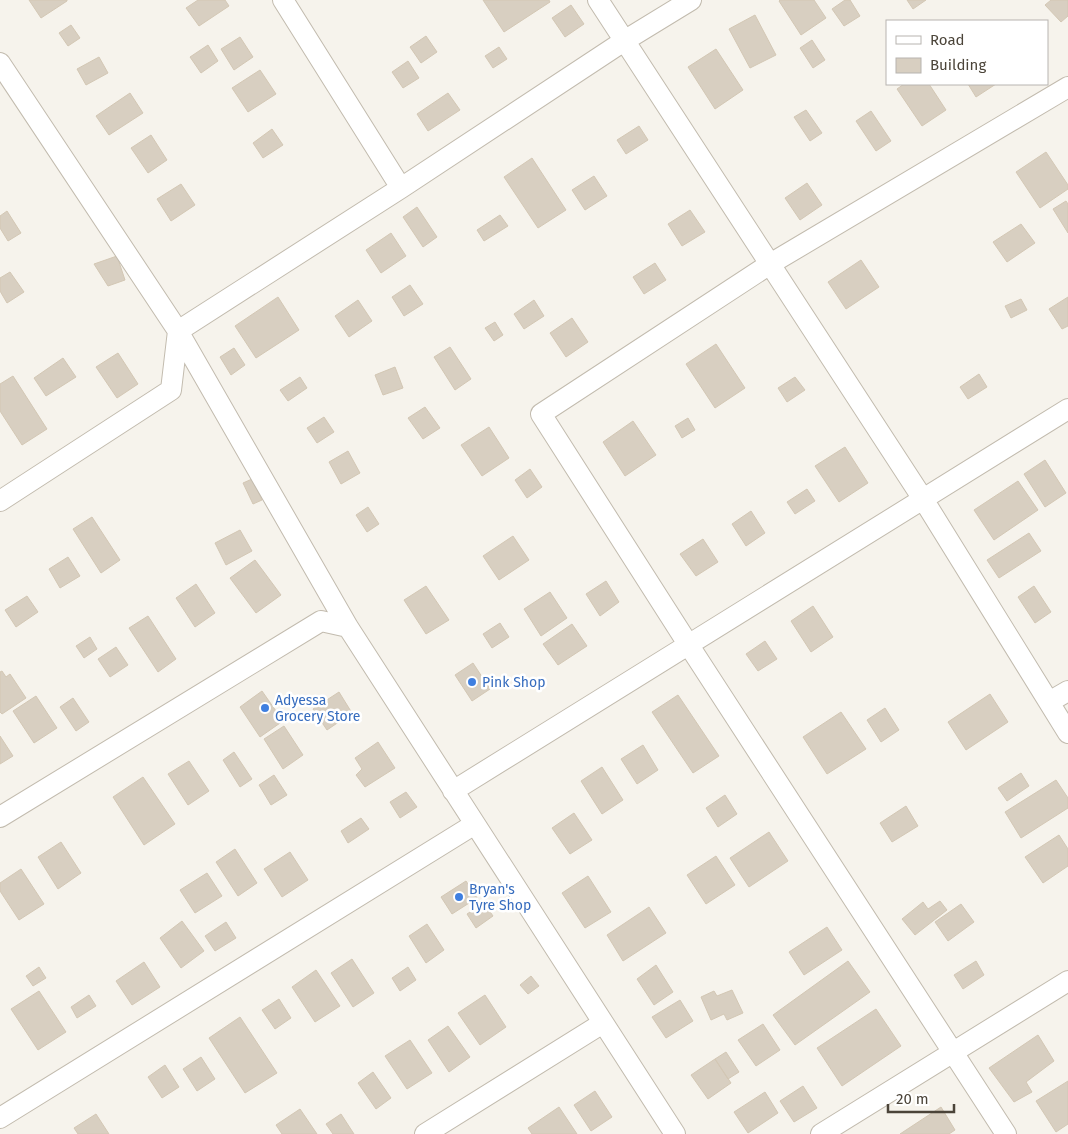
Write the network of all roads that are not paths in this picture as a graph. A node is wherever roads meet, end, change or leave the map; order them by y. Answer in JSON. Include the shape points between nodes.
{"nodes":[{"id":1,"x":283,"y":0,"type":"edge"},
{"id":2,"x":598,"y":0,"type":"edge"},
{"id":3,"x":692,"y":0,"type":"edge"},
{"id":4,"x":624,"y":41,"type":"junction"},
{"id":5,"x":0,"y":64,"type":"edge"},
{"id":6,"x":1068,"y":88,"type":"edge"},
{"id":7,"x":401,"y":188,"type":"junction"},
{"id":8,"x":770,"y":264,"type":"junction"},
{"id":9,"x":178,"y":331,"type":"junction"},
{"id":10,"x":1068,"y":409,"type":"edge"},
{"id":11,"x":923,"y":499,"type":"junction"},
{"id":12,"x":0,"y":501,"type":"edge"},
{"id":13,"x":348,"y":627,"type":"junction"},
{"id":14,"x":688,"y":644,"type":"junction"},
{"id":15,"x":1068,"y":691,"type":"edge"},
{"id":16,"x":1049,"y":702,"type":"junction"},
{"id":17,"x":1068,"y":732,"type":"edge"},
{"id":18,"x":453,"y":791,"type":"junction"},
{"id":19,"x":0,"y":817,"type":"edge"},
{"id":20,"x":474,"y":824,"type":"junction"},
{"id":21,"x":1068,"y":981,"type":"edge"},
{"id":22,"x":603,"y":1023,"type":"junction"},
{"id":23,"x":953,"y":1052,"type":"junction"},
{"id":24,"x":0,"y":1118,"type":"edge"},
{"id":25,"x":425,"y":1134,"type":"edge"},
{"id":26,"x":675,"y":1134,"type":"edge"},
{"id":27,"x":822,"y":1134,"type":"edge"},
{"id":28,"x":1006,"y":1134,"type":"edge"}],
"edges":[{"from":1,"to":7,"type":"street"},
{"from":2,"to":4,"type":"street"},
{"from":3,"to":4,"type":"street"},
{"from":4,"to":7,"type":"street"},
{"from":4,"to":8,"type":"street"},
{"from":5,"to":9,"type":"street"},
{"from":6,"to":8,"type":"street"},
{"from":7,"to":9,"type":"street"},
{"from":8,"to":11,"type":"street"},
{"from":8,"to":14,"type":"street","via":[[541,414]]},
{"from":9,"to":12,"type":"street","via":[[171,390]]},
{"from":9,"to":13,"type":"street"},
{"from":10,"to":11,"type":"street"},
{"from":11,"to":14,"type":"street"},
{"from":11,"to":16,"type":"street"},
{"from":13,"to":18,"type":"street"},
{"from":13,"to":19,"type":"street","via":[[321,622]]},
{"from":14,"to":18,"type":"street"},
{"from":14,"to":23,"type":"street"},
{"from":15,"to":16,"type":"street"},
{"from":16,"to":17,"type":"street"},
{"from":18,"to":20,"type":"street"},
{"from":20,"to":22,"type":"street"},
{"from":20,"to":24,"type":"street"},
{"from":21,"to":23,"type":"street"},
{"from":22,"to":25,"type":"street"},
{"from":22,"to":26,"type":"street"},
{"from":23,"to":27,"type":"street"},
{"from":23,"to":28,"type":"street"}]}
